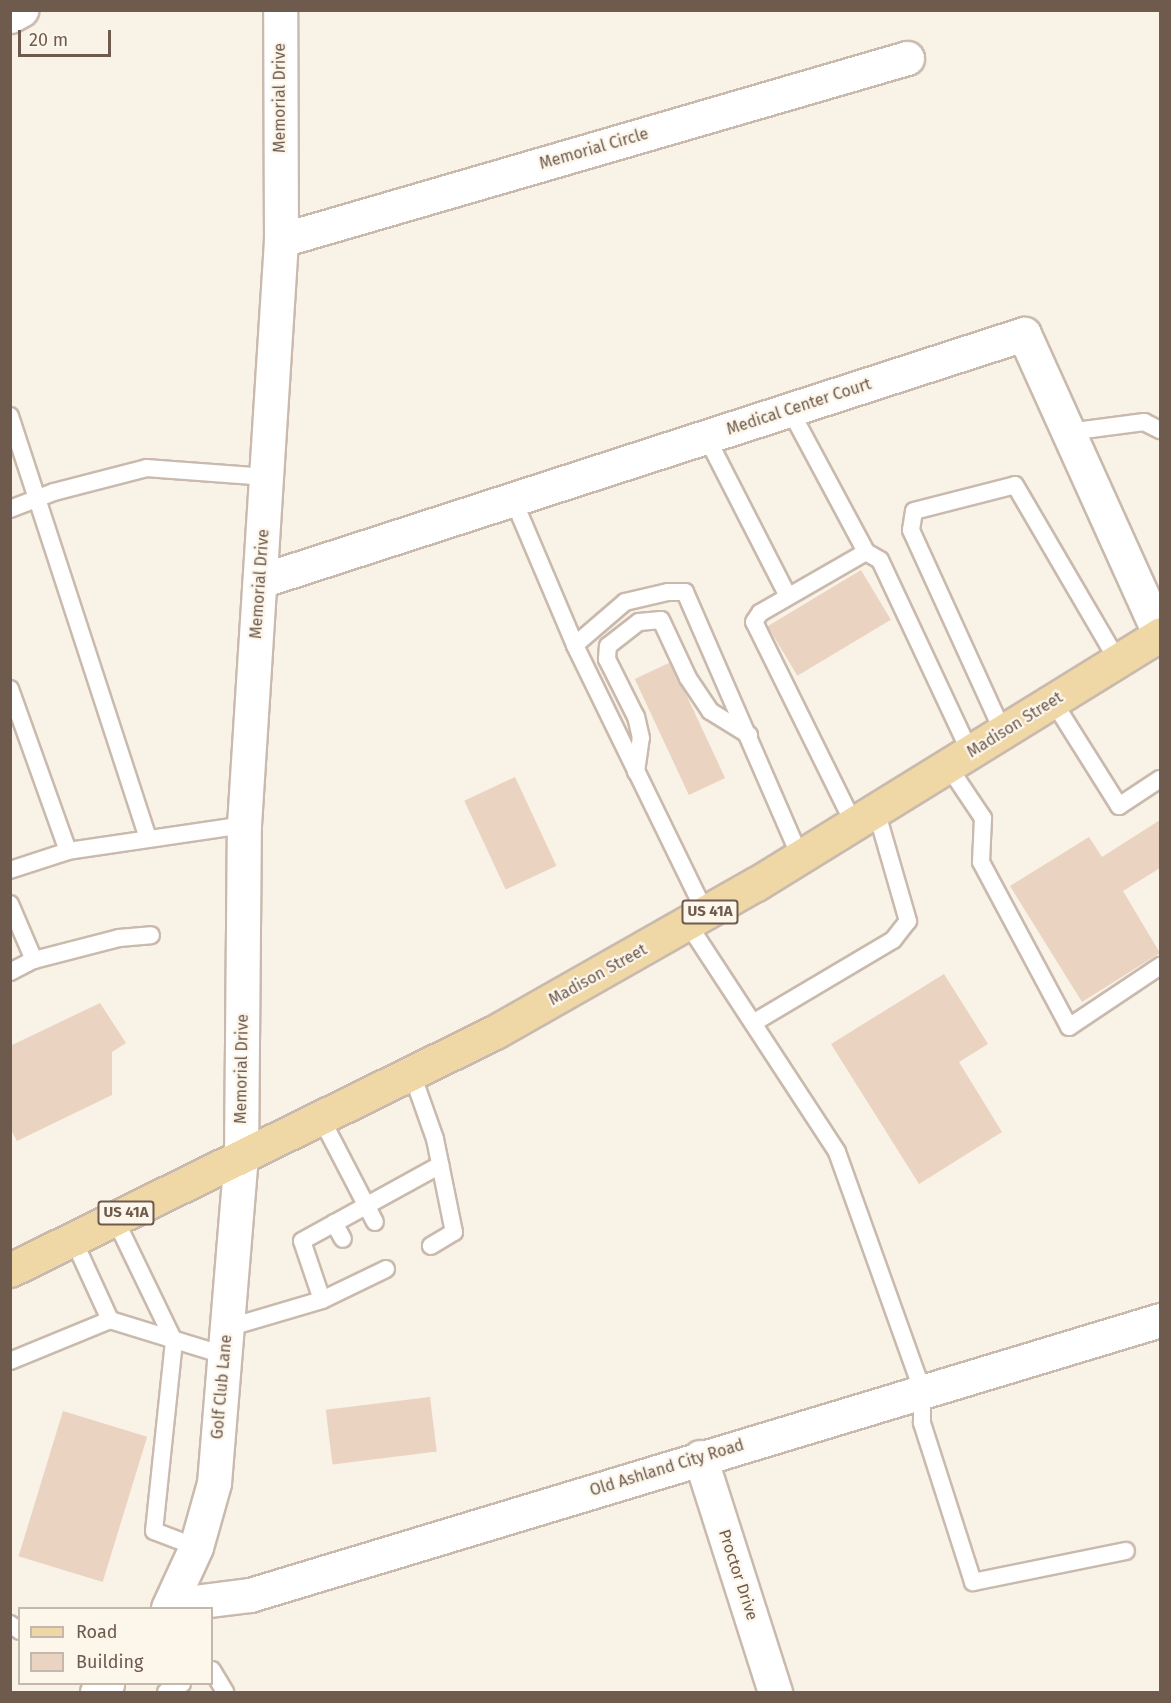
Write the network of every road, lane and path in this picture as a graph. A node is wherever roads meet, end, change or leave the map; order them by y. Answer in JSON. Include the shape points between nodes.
{"nodes":[{"id":1,"x":21,"y":10,"type":"edge"},
{"id":2,"x":280,"y":10,"type":"edge"},
{"id":3,"x":10,"y":16,"type":"edge"},
{"id":4,"x":907,"y":57,"type":"dead end"},
{"id":5,"x":281,"y":240,"type":"junction"},
{"id":6,"x":790,"y":410,"type":"junction"},
{"id":7,"x":10,"y":416,"type":"edge"},
{"id":8,"x":1161,"y":430,"type":"edge"},
{"id":9,"x":1068,"y":432,"type":"junction"},
{"id":10,"x":706,"y":436,"type":"junction"},
{"id":11,"x":266,"y":477,"type":"junction"},
{"id":12,"x":39,"y":498,"type":"junction"},
{"id":13,"x":513,"y":499,"type":"junction"},
{"id":14,"x":10,"y":509,"type":"edge"},
{"id":15,"x":866,"y":552,"type":"junction"},
{"id":16,"x":260,"y":581,"type":"junction"},
{"id":17,"x":788,"y":596,"type":"junction"},
{"id":18,"x":1160,"y":635,"type":"edge"},
{"id":19,"x":575,"y":645,"type":"junction"},
{"id":20,"x":1118,"y":661,"type":"junction"},
{"id":21,"x":10,"y":689,"type":"edge"},
{"id":22,"x":1053,"y":701,"type":"junction"},
{"id":23,"x":1003,"y":732,"type":"junction"},
{"id":24,"x":749,"y":735,"type":"junction"},
{"id":25,"x":959,"y":759,"type":"junction"},
{"id":26,"x":636,"y":772,"type":"junction"},
{"id":27,"x":1161,"y":780,"type":"edge"},
{"id":28,"x":865,"y":817,"type":"junction"},
{"id":29,"x":244,"y":825,"type":"junction"},
{"id":30,"x":147,"y":839,"type":"junction"},
{"id":31,"x":68,"y":851,"type":"junction"},
{"id":32,"x":800,"y":856,"type":"junction"},
{"id":33,"x":10,"y":870,"type":"edge"},
{"id":34,"x":10,"y":904,"type":"edge"},
{"id":35,"x":697,"y":919,"type":"junction"},
{"id":36,"x":151,"y":935,"type":"dead end"},
{"id":37,"x":34,"y":960,"type":"junction"},
{"id":38,"x":1161,"y":966,"type":"edge"},
{"id":39,"x":10,"y":972,"type":"edge"},
{"id":40,"x":753,"y":1023,"type":"junction"},
{"id":41,"x":412,"y":1074,"type":"junction"},
{"id":42,"x":321,"y":1118,"type":"junction"},
{"id":43,"x":241,"y":1157,"type":"junction"},
{"id":44,"x":440,"y":1165,"type":"junction"},
{"id":45,"x":367,"y":1206,"type":"junction"},
{"id":46,"x":115,"y":1219,"type":"junction"},
{"id":47,"x":375,"y":1222,"type":"dead end"},
{"id":48,"x":334,"y":1223,"type":"junction"},
{"id":49,"x":73,"y":1239,"type":"junction"},
{"id":50,"x":343,"y":1239,"type":"dead end"},
{"id":51,"x":431,"y":1246,"type":"dead end"},
{"id":52,"x":386,"y":1269,"type":"dead end"},
{"id":53,"x":10,"y":1270,"type":"edge"},
{"id":54,"x":322,"y":1300,"type":"junction"},
{"id":55,"x":110,"y":1320,"type":"junction"},
{"id":56,"x":1161,"y":1320,"type":"edge"},
{"id":57,"x":174,"y":1341,"type":"junction"},
{"id":58,"x":226,"y":1341,"type":"junction"},
{"id":59,"x":10,"y":1361,"type":"edge"},
{"id":60,"x":922,"y":1390,"type":"junction"},
{"id":61,"x":700,"y":1458,"type":"junction"},
{"id":62,"x":196,"y":1547,"type":"junction"},
{"id":63,"x":1126,"y":1551,"type":"dead end"},
{"id":64,"x":170,"y":1607,"type":"edge"},
{"id":65,"x":213,"y":1672,"type":"edge"},
{"id":66,"x":225,"y":1692,"type":"edge"},
{"id":67,"x":774,"y":1692,"type":"edge"}],
"edges":[{"from":1,"to":3,"type":"street"},
{"from":2,"to":5,"type":"street","name":"Memorial Drive"},
{"from":4,"to":5,"type":"street","name":"Memorial Circle"},
{"from":5,"to":11,"type":"street","name":"Memorial Drive"},
{"from":6,"to":9,"type":"street","name":"Medical Center Court","via":[[1024,334]]},
{"from":6,"to":10,"type":"street","name":"Medical Center Court"},
{"from":6,"to":15,"type":"lane"},
{"from":7,"to":12,"type":"lane"},
{"from":8,"to":9,"type":"lane","via":[[1144,422]]},
{"from":9,"to":18,"type":"street","name":"Medical Center Court"},
{"from":10,"to":13,"type":"street","name":"Medical Center Court"},
{"from":10,"to":17,"type":"lane"},
{"from":11,"to":12,"type":"lane","via":[[147,468]]},
{"from":11,"to":16,"type":"street","name":"Memorial Drive"},
{"from":12,"to":14,"type":"lane"},
{"from":12,"to":30,"type":"lane"},
{"from":13,"to":16,"type":"street","name":"Medical Center Court"},
{"from":13,"to":19,"type":"lane"},
{"from":15,"to":17,"type":"lane"},
{"from":15,"to":25,"type":"lane","via":[[880,560]]},
{"from":16,"to":29,"type":"street","name":"Memorial Drive"},
{"from":17,"to":28,"type":"lane","via":[[760,613],[754,622]]},
{"from":18,"to":20,"type":"main road","name":"Madison Street","number":"US 41A"},
{"from":19,"to":24,"type":"lane","via":[[625,602],[685,592]]},
{"from":19,"to":26,"type":"lane"},
{"from":20,"to":22,"type":"main road","name":"Madison Street","number":"US 41A"},
{"from":20,"to":23,"type":"lane","via":[[1015,485],[914,511],[911,530]]},
{"from":21,"to":31,"type":"lane"},
{"from":22,"to":23,"type":"main road","name":"Madison Street","number":"US 41A"},
{"from":22,"to":27,"type":"lane","via":[[1119,806]]},
{"from":23,"to":25,"type":"main road","name":"Madison Street","number":"US 41A"},
{"from":24,"to":26,"type":"lane","via":[[710,711],[661,620],[639,622],[608,646],[608,659],[636,717],[641,738]]},
{"from":24,"to":32,"type":"lane"},
{"from":25,"to":28,"type":"main road","name":"Madison Street","number":"US 41A"},
{"from":25,"to":38,"type":"lane","via":[[983,818],[981,862],[1069,1026]]},
{"from":26,"to":35,"type":"lane"},
{"from":28,"to":32,"type":"main road","name":"Madison Street","number":"US 41A"},
{"from":28,"to":40,"type":"lane","via":[[908,921],[893,940]]},
{"from":29,"to":30,"type":"lane"},
{"from":29,"to":43,"type":"street","name":"Memorial Drive"},
{"from":30,"to":31,"type":"lane"},
{"from":31,"to":33,"type":"lane"},
{"from":32,"to":35,"type":"main road","name":"Madison Street","number":"US 41A"},
{"from":34,"to":37,"type":"lane"},
{"from":35,"to":40,"type":"lane"},
{"from":35,"to":41,"type":"main road","name":"Madison Street","number":"US 41A"},
{"from":36,"to":37,"type":"lane","via":[[119,938]]},
{"from":37,"to":39,"type":"lane"},
{"from":40,"to":60,"type":"lane","via":[[837,1152]]},
{"from":41,"to":42,"type":"main road","name":"Madison Street","number":"US 41A"},
{"from":41,"to":44,"type":"lane"},
{"from":42,"to":43,"type":"main road","name":"Madison Street","number":"US 41A"},
{"from":42,"to":45,"type":"lane"},
{"from":43,"to":46,"type":"main road","name":"Madison Street","number":"US 41A"},
{"from":43,"to":58,"type":"street","name":"Golf Club Lane"},
{"from":44,"to":45,"type":"lane"},
{"from":44,"to":51,"type":"lane","via":[[454,1232]]},
{"from":45,"to":47,"type":"lane"},
{"from":45,"to":48,"type":"lane"},
{"from":46,"to":49,"type":"main road","name":"Madison Street","number":"US 41A"},
{"from":46,"to":57,"type":"lane"},
{"from":48,"to":50,"type":"lane"},
{"from":48,"to":54,"type":"lane","via":[[302,1241]]},
{"from":49,"to":53,"type":"main road","name":"Madison Street","number":"US 41A"},
{"from":49,"to":55,"type":"lane"},
{"from":52,"to":54,"type":"lane","via":[[360,1274]]},
{"from":54,"to":58,"type":"lane"},
{"from":55,"to":57,"type":"lane"},
{"from":55,"to":59,"type":"lane"},
{"from":56,"to":60,"type":"street","name":"Old Ashland City Road"},
{"from":57,"to":58,"type":"lane"},
{"from":57,"to":62,"type":"lane","via":[[154,1530]]},
{"from":58,"to":62,"type":"street","name":"Golf Club Lane","via":[[214,1484]]},
{"from":60,"to":61,"type":"street","name":"Old Ashland City Road"},
{"from":60,"to":63,"type":"lane","via":[[922,1423],[973,1582]]},
{"from":61,"to":64,"type":"street","name":"Old Ashland City Road","via":[[250,1595]]},
{"from":61,"to":67,"type":"street","name":"Proctor Drive"},
{"from":62,"to":64,"type":"street","name":"Golf Club Lane"},
{"from":65,"to":66,"type":"lane"}]}
